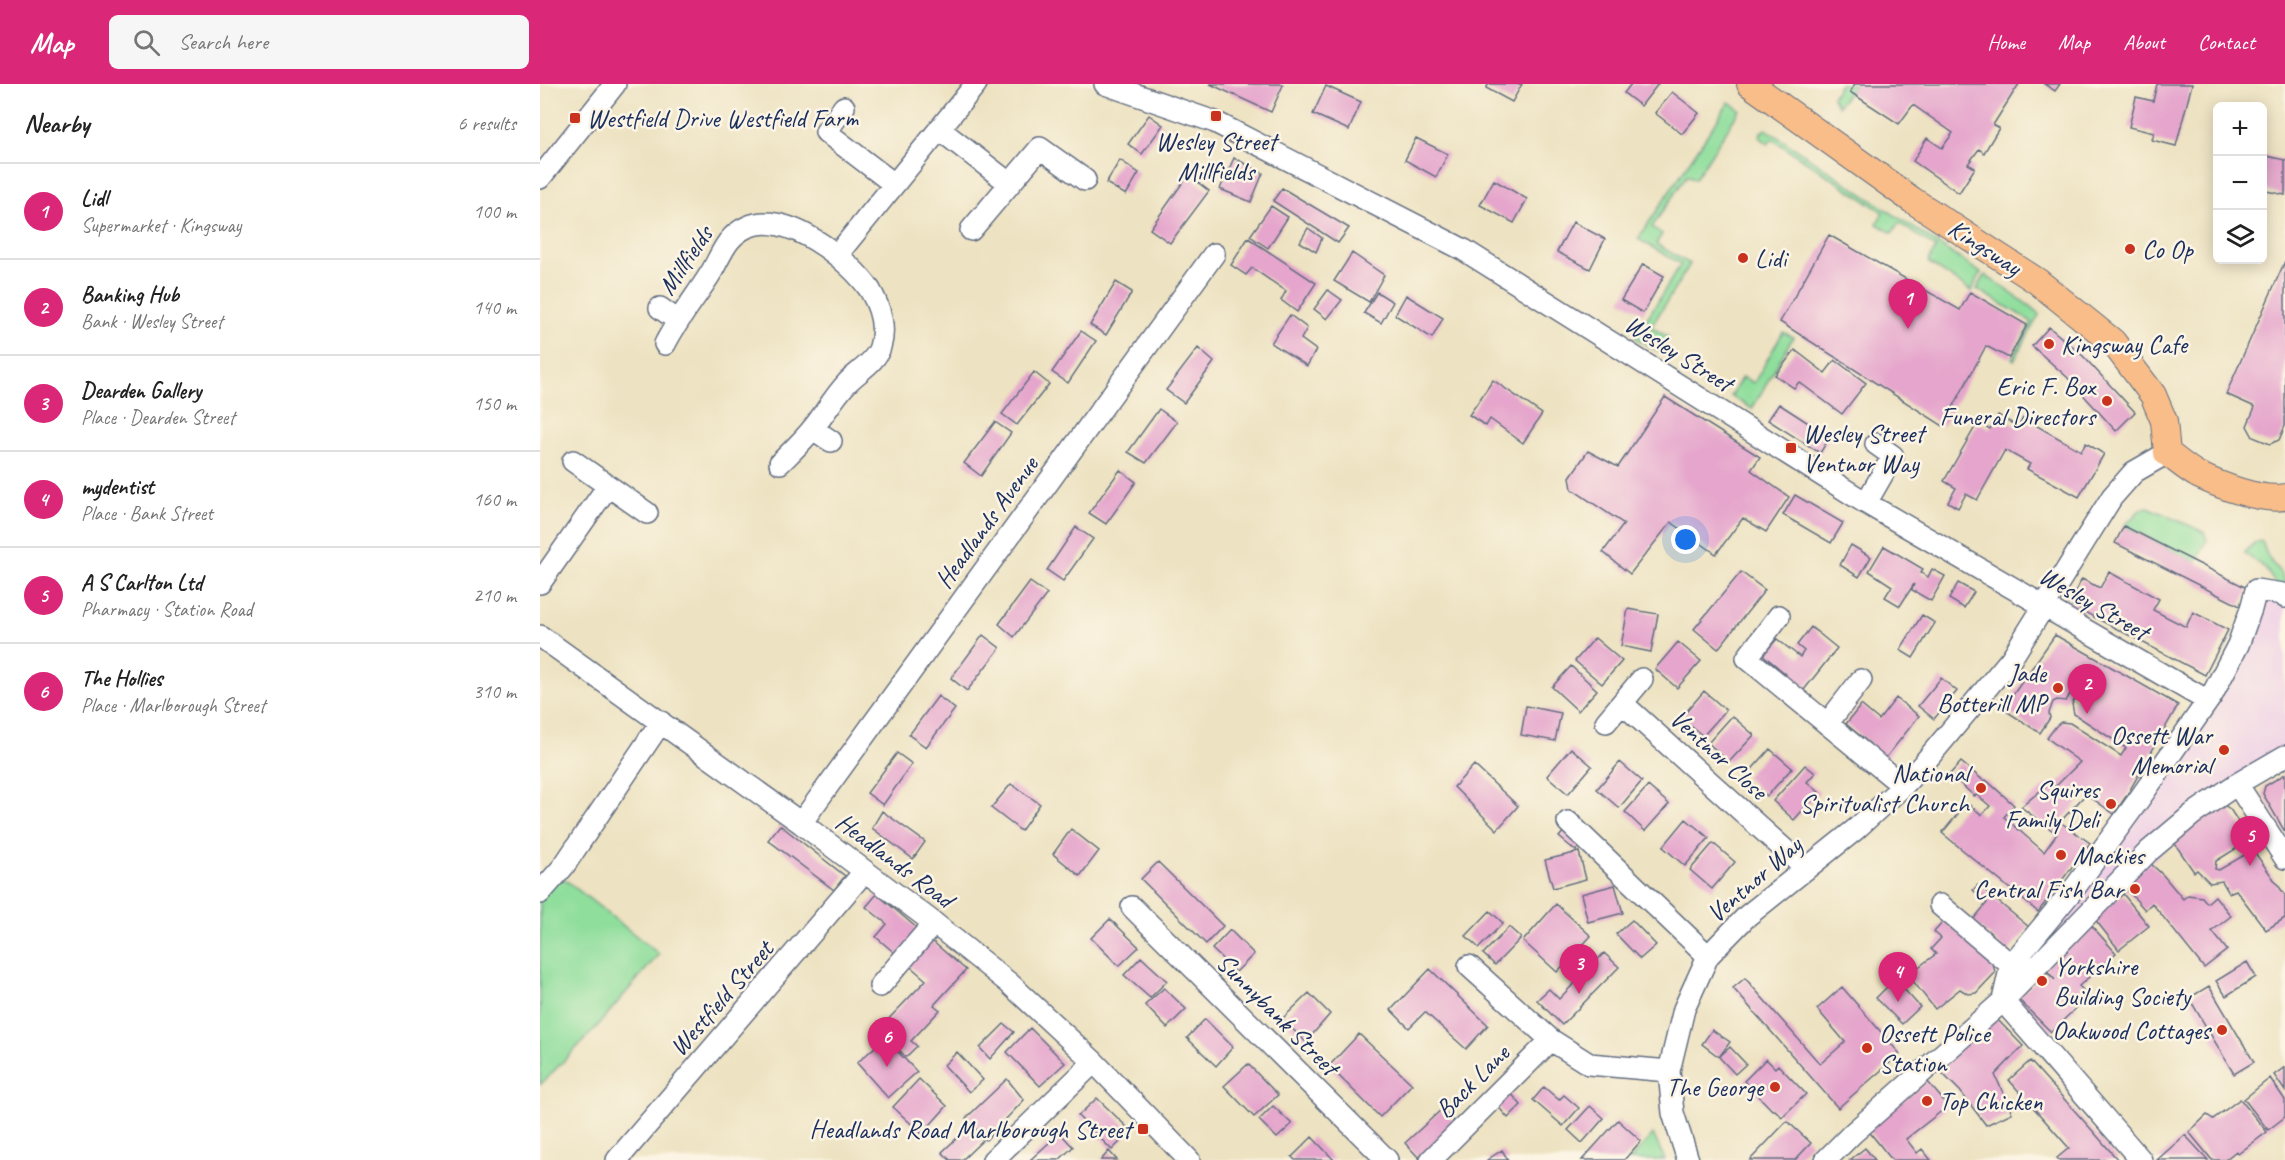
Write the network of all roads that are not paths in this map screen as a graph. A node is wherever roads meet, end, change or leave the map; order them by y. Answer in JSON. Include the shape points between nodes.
{"nodes":[{"id":1,"x":615,"y":84,"type":"edge"},
{"id":2,"x":976,"y":84,"type":"edge"},
{"id":3,"x":1105,"y":84,"type":"edge"},
{"id":4,"x":1750,"y":84,"type":"edge"},
{"id":5,"x":844,"y":107,"type":"dead end"},
{"id":6,"x":939,"y":129,"type":"junction"},
{"id":7,"x":540,"y":178,"type":"edge"},
{"id":8,"x":1085,"y":180,"type":"dead end"},
{"id":9,"x":1009,"y":183,"type":"junction"},
{"id":10,"x":894,"y":184,"type":"junction"},
{"id":11,"x":971,"y":230,"type":"dead end"},
{"id":12,"x":1214,"y":254,"type":"dead end"},
{"id":13,"x":837,"y":255,"type":"junction"},
{"id":14,"x":660,"y":308,"type":"dead end"},
{"id":15,"x":678,"y":320,"type":"junction"},
{"id":16,"x":665,"y":344,"type":"dead end"},
{"id":17,"x":813,"y":429,"type":"junction"},
{"id":18,"x":831,"y":441,"type":"dead end"},
{"id":19,"x":1876,"y":444,"type":"dead end"},
{"id":20,"x":2167,"y":453,"type":"junction"},
{"id":21,"x":573,"y":461,"type":"dead end"},
{"id":22,"x":780,"y":464,"type":"dead end"},
{"id":23,"x":608,"y":486,"type":"junction"},
{"id":24,"x":2285,"y":497,"type":"edge"},
{"id":25,"x":1866,"y":503,"type":"junction"},
{"id":26,"x":647,"y":513,"type":"dead end"},
{"id":27,"x":540,"y":583,"type":"edge"},
{"id":28,"x":2284,"y":593,"type":"edge"},
{"id":29,"x":2045,"y":606,"type":"junction"},
{"id":30,"x":1779,"y":616,"type":"dead end"},
{"id":31,"x":540,"y":636,"type":"edge"},
{"id":32,"x":1642,"y":679,"type":"dead end"},
{"id":33,"x":1862,"y":680,"type":"dead end"},
{"id":34,"x":2208,"y":700,"type":"junction"},
{"id":35,"x":1622,"y":703,"type":"junction"},
{"id":36,"x":661,"y":722,"type":"junction"},
{"id":37,"x":1606,"y":722,"type":"dead end"},
{"id":38,"x":1827,"y":724,"type":"junction"},
{"id":39,"x":2285,"y":756,"type":"edge"},
{"id":40,"x":2237,"y":784,"type":"junction"},
{"id":41,"x":1903,"y":786,"type":"junction"},
{"id":42,"x":1568,"y":822,"type":"dead end"},
{"id":43,"x":801,"y":823,"type":"junction"},
{"id":44,"x":2285,"y":858,"type":"edge"},
{"id":45,"x":1806,"y":870,"type":"junction"},
{"id":46,"x":865,"y":872,"type":"junction"},
{"id":47,"x":542,"y":887,"type":"edge"},
{"id":48,"x":1940,"y":905,"type":"dead end"},
{"id":49,"x":1132,"y":907,"type":"dead end"},
{"id":50,"x":934,"y":923,"type":"junction"},
{"id":51,"x":1708,"y":956,"type":"junction"},
{"id":52,"x":2011,"y":965,"type":"junction"},
{"id":53,"x":1469,"y":966,"type":"dead end"},
{"id":54,"x":880,"y":986,"type":"dead end"},
{"id":55,"x":2003,"y":1001,"type":"junction"},
{"id":56,"x":1551,"y":1040,"type":"junction"},
{"id":57,"x":1094,"y":1062,"type":"junction"},
{"id":58,"x":1669,"y":1071,"type":"junction"},
{"id":59,"x":617,"y":1160,"type":"edge"},
{"id":60,"x":993,"y":1160,"type":"edge"},
{"id":61,"x":1189,"y":1160,"type":"edge"},
{"id":62,"x":1387,"y":1160,"type":"edge"},
{"id":63,"x":1431,"y":1160,"type":"edge"},
{"id":64,"x":1688,"y":1160,"type":"edge"},
{"id":65,"x":1826,"y":1160,"type":"edge"},
{"id":66,"x":2141,"y":1160,"type":"edge"}],
"edges":[{"from":1,"to":7,"type":"street"},
{"from":2,"to":6,"type":"street"},
{"from":3,"to":25,"type":"street","name":"Wesley Street","via":[[1215,122],[1464,250]]},
{"from":4,"to":20,"type":"main road","name":"Kingsway","via":[[1912,200],[2037,281],[2113,342],[2153,395],[2164,421]]},
{"from":5,"to":10,"type":"street","via":[[826,132]]},
{"from":6,"to":9,"type":"street"},
{"from":6,"to":10,"type":"street"},
{"from":8,"to":9,"type":"street","via":[[1040,148]]},
{"from":9,"to":11,"type":"street"},
{"from":10,"to":13,"type":"street"},
{"from":12,"to":43,"type":"street","name":"Headlands Avenue"},
{"from":13,"to":15,"type":"street","name":"Millfields","via":[[791,229],[771,224],[750,225],[735,233],[722,249]]},
{"from":13,"to":17,"type":"street","name":"Millfields","via":[[870,291],[884,333],[879,350],[846,384]]},
{"from":14,"to":15,"type":"street","name":"Millfields"},
{"from":15,"to":16,"type":"street","name":"Millfields"},
{"from":17,"to":18,"type":"street"},
{"from":17,"to":22,"type":"street","name":"Millfields"},
{"from":19,"to":25,"type":"street","via":[[1893,456]]},
{"from":20,"to":24,"type":"main road","via":[[2197,474],[2229,486],[2274,498]]},
{"from":20,"to":29,"type":"street","name":"Ventnor Way","via":[[2134,472],[2112,497]]},
{"from":21,"to":23,"type":"street"},
{"from":23,"to":26,"type":"street"},
{"from":23,"to":27,"type":"street"},
{"from":25,"to":29,"type":"street","name":"Wesley Street"},
{"from":28,"to":34,"type":"street","via":[[2256,590],[2238,645]]},
{"from":29,"to":34,"type":"street","name":"Wesley Street"},
{"from":29,"to":41,"type":"street","name":"Ventnor Way","via":[[2011,659]]},
{"from":30,"to":38,"type":"street","via":[[1747,658]]},
{"from":31,"to":36,"type":"street","name":"Headlands Road"},
{"from":32,"to":35,"type":"street"},
{"from":33,"to":38,"type":"street"},
{"from":34,"to":52,"type":"street","via":[[2076,886]]},
{"from":35,"to":37,"type":"street"},
{"from":35,"to":45,"type":"street","name":"Ventnor Close"},
{"from":36,"to":43,"type":"street","name":"Headlands Road"},
{"from":36,"to":47,"type":"street","via":[[563,867]]},
{"from":38,"to":41,"type":"street"},
{"from":39,"to":40,"type":"street"},
{"from":40,"to":44,"type":"street"},
{"from":40,"to":55,"type":"street","via":[[2149,851]]},
{"from":41,"to":45,"type":"street","name":"Ventnor Way"},
{"from":42,"to":51,"type":"street"},
{"from":43,"to":46,"type":"street","name":"Headlands Road"},
{"from":45,"to":51,"type":"street","name":"Ventnor Way","via":[[1747,916]]},
{"from":46,"to":50,"type":"street","name":"Headlands Road"},
{"from":46,"to":59,"type":"street","name":"Westfield Street"},
{"from":48,"to":52,"type":"street"},
{"from":49,"to":62,"type":"street","name":"Sunnybank Street"},
{"from":50,"to":54,"type":"street"},
{"from":50,"to":57,"type":"street","name":"Headlands Road","via":[[1009,983]]},
{"from":51,"to":58,"type":"street","name":"Ventnor Way","via":[[1684,1009]]},
{"from":52,"to":55,"type":"street"},
{"from":53,"to":56,"type":"street"},
{"from":55,"to":65,"type":"street"},
{"from":55,"to":66,"type":"street"},
{"from":56,"to":58,"type":"street","via":[[1589,1064]]},
{"from":56,"to":63,"type":"street","name":"Back Lane"},
{"from":57,"to":60,"type":"street"},
{"from":57,"to":61,"type":"street","name":"Headlands Road"},
{"from":58,"to":64,"type":"street","name":"Ventnor Way","via":[[1673,1113]]}]}
